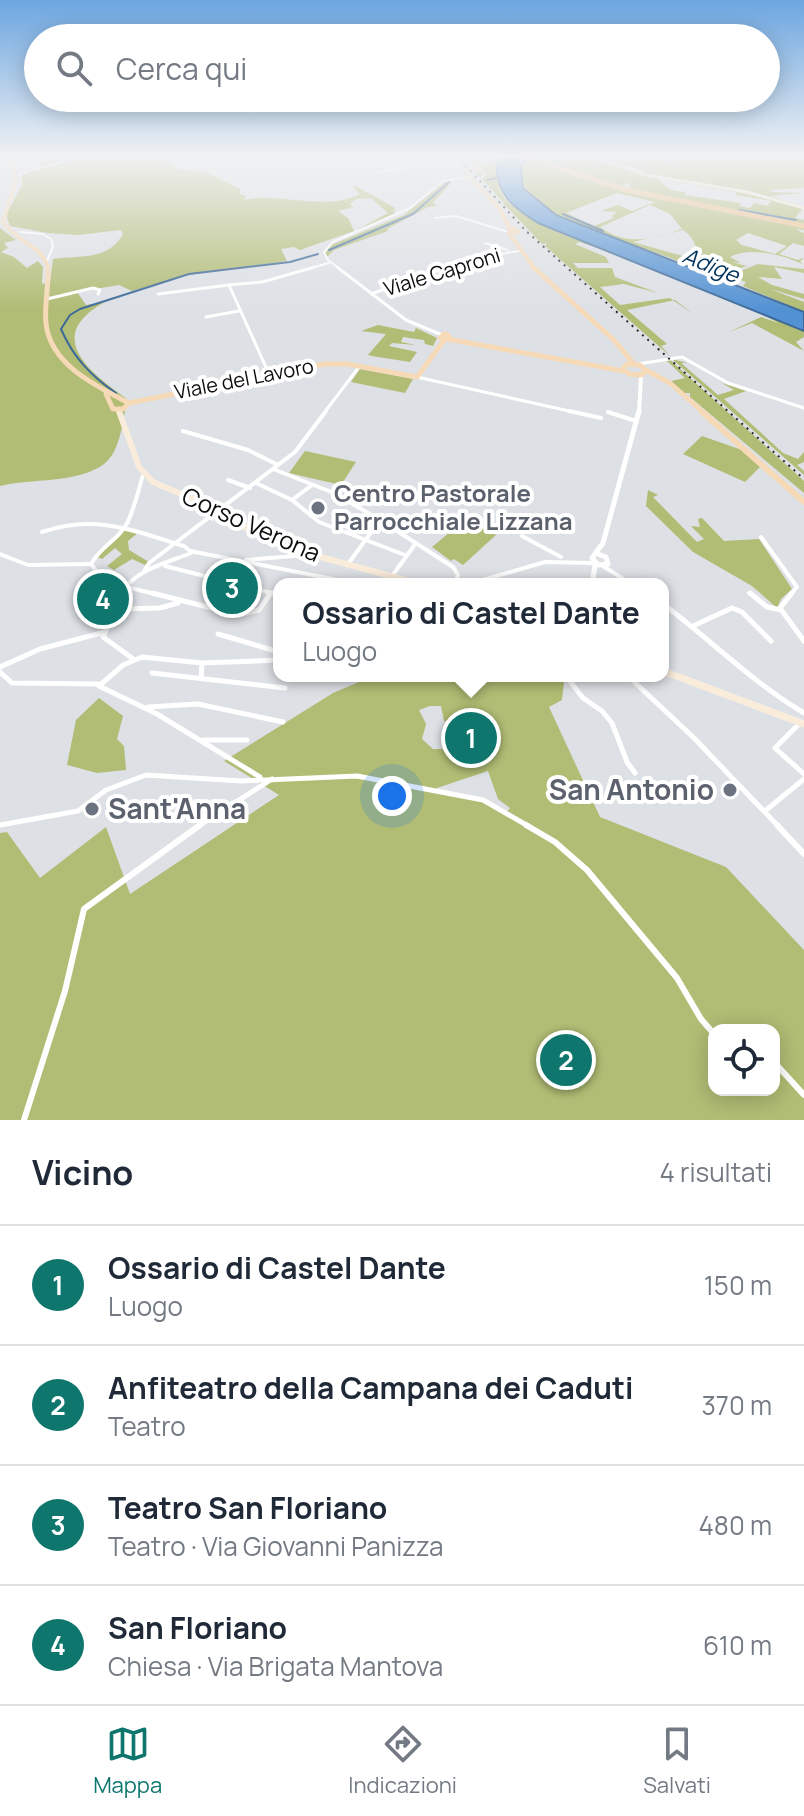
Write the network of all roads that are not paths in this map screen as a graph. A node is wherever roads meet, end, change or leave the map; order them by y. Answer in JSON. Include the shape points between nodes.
{"nodes":[{"id":1,"x":5,"y":207,"type":"edge"},
{"id":2,"x":409,"y":207,"type":"edge"},
{"id":3,"x":498,"y":207,"type":"edge"},
{"id":4,"x":714,"y":207,"type":"edge"},
{"id":5,"x":435,"y":218,"type":"dead end"},
{"id":6,"x":804,"y":225,"type":"edge"},
{"id":7,"x":510,"y":231,"type":"junction"},
{"id":8,"x":20,"y":232,"type":"dead end"},
{"id":9,"x":485,"y":243,"type":"dead end"},
{"id":10,"x":514,"y":250,"type":"junction"},
{"id":11,"x":47,"y":261,"type":"junction"},
{"id":12,"x":330,"y":262,"type":"junction"},
{"id":13,"x":228,"y":286,"type":"junction"},
{"id":14,"x":98,"y":294,"type":"dead end"},
{"id":15,"x":158,"y":294,"type":"dead end"},
{"id":16,"x":371,"y":294,"type":"junction"},
{"id":17,"x":47,"y":299,"type":"junction"},
{"id":18,"x":239,"y":311,"type":"junction"},
{"id":19,"x":583,"y":312,"type":"junction"},
{"id":20,"x":206,"y":317,"type":"dead end"},
{"id":21,"x":444,"y":338,"type":"junction"},
{"id":22,"x":651,"y":362,"type":"junction"},
{"id":23,"x":629,"y":364,"type":"junction"},
{"id":24,"x":602,"y":365,"type":"junction"},
{"id":25,"x":610,"y":366,"type":"joint"},
{"id":26,"x":360,"y":367,"type":"junction"},
{"id":27,"x":644,"y":372,"type":"junction"},
{"id":28,"x":269,"y":374,"type":"junction"},
{"id":29,"x":632,"y":375,"type":"junction"},
{"id":30,"x":414,"y":377,"type":"junction"},
{"id":31,"x":641,"y":386,"type":"junction"},
{"id":32,"x":116,"y":401,"type":"junction"},
{"id":33,"x":124,"y":407,"type":"junction"},
{"id":34,"x":804,"y":408,"type":"edge"},
{"id":35,"x":608,"y":412,"type":"dead end"},
{"id":36,"x":601,"y":418,"type":"dead end"},
{"id":37,"x":636,"y":421,"type":"junction"},
{"id":38,"x":183,"y":431,"type":"dead end"},
{"id":39,"x":734,"y":439,"type":"junction"},
{"id":40,"x":276,"y":467,"type":"junction"},
{"id":41,"x":145,"y":480,"type":"junction"},
{"id":42,"x":228,"y":480,"type":"dead end"},
{"id":43,"x":256,"y":483,"type":"junction"},
{"id":44,"x":313,"y":484,"type":"junction"},
{"id":45,"x":250,"y":488,"type":"junction"},
{"id":46,"x":804,"y":495,"type":"edge"},
{"id":47,"x":292,"y":500,"type":"junction"},
{"id":48,"x":804,"y":502,"type":"edge"},
{"id":49,"x":217,"y":511,"type":"junction"},
{"id":50,"x":380,"y":520,"type":"junction"},
{"id":51,"x":126,"y":525,"type":"junction"},
{"id":52,"x":42,"y":532,"type":"dead end"},
{"id":53,"x":522,"y":536,"type":"dead end"},
{"id":54,"x":761,"y":537,"type":"dead end"},
{"id":55,"x":365,"y":541,"type":"junction"},
{"id":56,"x":417,"y":542,"type":"junction"},
{"id":57,"x":603,"y":543,"type":"junction"},
{"id":58,"x":176,"y":544,"type":"junction"},
{"id":59,"x":200,"y":553,"type":"junction"},
{"id":60,"x":0,"y":554,"type":"edge"},
{"id":61,"x":307,"y":555,"type":"junction"},
{"id":62,"x":405,"y":555,"type":"junction"},
{"id":63,"x":563,"y":559,"type":"junction"},
{"id":64,"x":240,"y":560,"type":"junction"},
{"id":65,"x":598,"y":563,"type":"junction"},
{"id":66,"x":91,"y":564,"type":"junction"},
{"id":67,"x":348,"y":564,"type":"junction"},
{"id":68,"x":164,"y":566,"type":"junction"},
{"id":69,"x":143,"y":573,"type":"junction"},
{"id":70,"x":392,"y":576,"type":"junction"},
{"id":71,"x":333,"y":578,"type":"edge"},
{"id":72,"x":399,"y":578,"type":"edge"},
{"id":73,"x":458,"y":578,"type":"edge"},
{"id":74,"x":487,"y":578,"type":"edge"},
{"id":75,"x":594,"y":578,"type":"edge"},
{"id":76,"x":622,"y":578,"type":"edge"},
{"id":77,"x":126,"y":586,"type":"junction"},
{"id":78,"x":271,"y":593,"type":"joint"},
{"id":79,"x":749,"y":593,"type":"dead end"},
{"id":80,"x":180,"y":602,"type":"junction"},
{"id":81,"x":669,"y":608,"type":"edge"},
{"id":82,"x":117,"y":609,"type":"junction"},
{"id":83,"x":781,"y":610,"type":"junction"},
{"id":84,"x":694,"y":626,"type":"junction"},
{"id":85,"x":105,"y":632,"type":"junction"},
{"id":86,"x":218,"y":634,"type":"dead end"},
{"id":87,"x":771,"y":641,"type":"dead end"},
{"id":88,"x":804,"y":641,"type":"edge"},
{"id":89,"x":273,"y":650,"type":"edge"},
{"id":90,"x":135,"y":658,"type":"junction"},
{"id":91,"x":273,"y":660,"type":"edge"},
{"id":92,"x":202,"y":663,"type":"junction"},
{"id":93,"x":0,"y":669,"type":"edge"},
{"id":94,"x":152,"y":673,"type":"dead end"},
{"id":95,"x":669,"y":673,"type":"edge"},
{"id":96,"x":201,"y":678,"type":"junction"},
{"id":97,"x":571,"y":682,"type":"edge"},
{"id":98,"x":635,"y":682,"type":"edge"},
{"id":99,"x":99,"y":684,"type":"junction"},
{"id":100,"x":285,"y":688,"type":"dead end"},
{"id":101,"x":146,"y":708,"type":"junction"},
{"id":102,"x":802,"y":711,"type":"edge"},
{"id":103,"x":283,"y":722,"type":"dead end"},
{"id":104,"x":800,"y":722,"type":"edge"},
{"id":105,"x":201,"y":740,"type":"junction"},
{"id":106,"x":247,"y":740,"type":"dead end"},
{"id":107,"x":635,"y":773,"type":"dead end"},
{"id":108,"x":804,"y":777,"type":"edge"},
{"id":109,"x":262,"y":778,"type":"junction"},
{"id":110,"x":275,"y":778,"type":"junction"},
{"id":111,"x":765,"y":811,"type":"junction"},
{"id":112,"x":0,"y":825,"type":"edge"},
{"id":113,"x":804,"y":854,"type":"edge"},
{"id":114,"x":708,"y":1027,"type":"edge"},
{"id":115,"x":780,"y":1069,"type":"edge"},
{"id":116,"x":804,"y":1095,"type":"edge"},
{"id":117,"x":24,"y":1120,"type":"edge"}],
"edges":[{"from":1,"to":11,"type":"main road","via":[[3,222],[9,230]]},
{"from":2,"to":12,"type":"street","via":[[331,243],[324,254]]},
{"from":3,"to":7,"type":"main road"},
{"from":4,"to":6,"type":"highway"},
{"from":5,"to":7,"type":"street","via":[[456,216]]},
{"from":7,"to":10,"type":"main road"},
{"from":7,"to":19,"type":"main road","via":[[525,258]]},
{"from":8,"to":11,"type":"street","via":[[51,239]]},
{"from":9,"to":10,"type":"street"},
{"from":10,"to":16,"type":"street","name":"Viale Caproni","via":[[469,259]]},
{"from":10,"to":19,"type":"main road"},
{"from":11,"to":17,"type":"main road"},
{"from":12,"to":13,"type":"street"},
{"from":12,"to":16,"type":"street","name":"Viale Caproni"},
{"from":13,"to":15,"type":"street"},
{"from":13,"to":18,"type":"street"},
{"from":14,"to":17,"type":"street","via":[[100,290],[93,288]]},
{"from":16,"to":21,"type":"street","name":"Viale Caproni","via":[[406,320]]},
{"from":17,"to":32,"type":"main road","via":[[51,343]]},
{"from":18,"to":20,"type":"street"},
{"from":18,"to":28,"type":"street"},
{"from":19,"to":23,"type":"main road","via":[[614,340]]},
{"from":21,"to":24,"type":"main road"},
{"from":21,"to":30,"type":"main road"},
{"from":22,"to":23,"type":"street"},
{"from":22,"to":27,"type":"street"},
{"from":22,"to":34,"type":"street","via":[[682,357],[728,383]]},
{"from":23,"to":24,"type":"main road"},
{"from":23,"to":25,"type":"main road"},
{"from":23,"to":27,"type":"main road"},
{"from":23,"to":29,"type":"main road"},
{"from":24,"to":25,"type":"main road"},
{"from":26,"to":28,"type":"main road","name":"Viale del Lavoro","via":[[324,364]]},
{"from":26,"to":30,"type":"main road","name":"Viale del Lavoro"},
{"from":26,"to":40,"type":"street","via":[[309,436]]},
{"from":27,"to":29,"type":"main road"},
{"from":27,"to":31,"type":"street"},
{"from":27,"to":39,"type":"main road","via":[[659,376]]},
{"from":28,"to":33,"type":"main road","name":"Viale del Lavoro"},
{"from":29,"to":31,"type":"street"},
{"from":30,"to":36,"type":"street"},
{"from":31,"to":37,"type":"street"},
{"from":32,"to":33,"type":"main road"},
{"from":32,"to":33,"type":"main road","via":[[112,408]]},
{"from":33,"to":41,"type":"main road"},
{"from":35,"to":37,"type":"street"},
{"from":37,"to":57,"type":"street"},
{"from":38,"to":40,"type":"street","via":[[248,450]]},
{"from":39,"to":46,"type":"main road"},
{"from":39,"to":48,"type":"main road"},
{"from":40,"to":43,"type":"street"},
{"from":40,"to":44,"type":"street"},
{"from":41,"to":49,"type":"main road","name":"Corso Verona"},
{"from":41,"to":51,"type":"street"},
{"from":42,"to":45,"type":"street"},
{"from":43,"to":45,"type":"street"},
{"from":43,"to":47,"type":"street"},
{"from":44,"to":47,"type":"street"},
{"from":44,"to":50,"type":"street"},
{"from":45,"to":49,"type":"street"},
{"from":47,"to":55,"type":"street","via":[[319,522]]},
{"from":49,"to":58,"type":"street"},
{"from":49,"to":61,"type":"main road","name":"Corso Verona"},
{"from":50,"to":55,"type":"street"},
{"from":50,"to":56,"type":"street"},
{"from":51,"to":52,"type":"street","via":[[60,524]]},
{"from":51,"to":58,"type":"street"},
{"from":51,"to":66,"type":"street"},
{"from":53,"to":63,"type":"street"},
{"from":54,"to":83,"type":"street","via":[[797,587]]},
{"from":55,"to":62,"type":"street"},
{"from":55,"to":67,"type":"street"},
{"from":56,"to":62,"type":"street"},
{"from":56,"to":73,"type":"street","via":[[456,569]]},
{"from":57,"to":65,"type":"street"},
{"from":57,"to":65,"type":"street"},
{"from":58,"to":59,"type":"street"},
{"from":58,"to":69,"type":"street"},
{"from":59,"to":64,"type":"street"},
{"from":59,"to":68,"type":"street"},
{"from":60,"to":66,"type":"street","via":[[28,565]]},
{"from":61,"to":64,"type":"street"},
{"from":61,"to":67,"type":"main road","name":"Corso Verona"},
{"from":62,"to":70,"type":"street"},
{"from":63,"to":65,"type":"street"},
{"from":63,"to":74,"type":"street"},
{"from":64,"to":71,"type":"street"},
{"from":65,"to":75,"type":"street"},
{"from":65,"to":76,"type":"street"},
{"from":66,"to":77,"type":"street"},
{"from":67,"to":70,"type":"main road","name":"Corso Verona"},
{"from":68,"to":69,"type":"street"},
{"from":68,"to":78,"type":"street"},
{"from":69,"to":77,"type":"street"},
{"from":70,"to":72,"type":"main road","name":"Corso Verona"},
{"from":77,"to":80,"type":"street"},
{"from":77,"to":82,"type":"street"},
{"from":78,"to":80,"type":"street","via":[[251,614]]},
{"from":79,"to":83,"type":"street"},
{"from":80,"to":82,"type":"street"},
{"from":81,"to":84,"type":"street"},
{"from":82,"to":85,"type":"street"},
{"from":83,"to":88,"type":"street"},
{"from":84,"to":87,"type":"street","via":[[732,608]]},
{"from":84,"to":102,"type":"street","via":[[767,691]]},
{"from":85,"to":90,"type":"street","via":[[105,640]]},
{"from":85,"to":93,"type":"street","via":[[40,649]]},
{"from":86,"to":89,"type":"street"},
{"from":90,"to":92,"type":"street"},
{"from":90,"to":99,"type":"street"},
{"from":91,"to":92,"type":"street"},
{"from":92,"to":96,"type":"street"},
{"from":93,"to":99,"type":"street","via":[[12,683]]},
{"from":94,"to":96,"type":"street"},
{"from":95,"to":104,"type":"main road"},
{"from":96,"to":100,"type":"street"},
{"from":97,"to":107,"type":"street","via":[[612,723]]},
{"from":98,"to":111,"type":"street"},
{"from":99,"to":101,"type":"street"},
{"from":101,"to":103,"type":"street","via":[[225,708]]},
{"from":101,"to":105,"type":"street"},
{"from":102,"to":104,"type":"street"},
{"from":104,"to":108,"type":"street","via":[[775,748]]},
{"from":105,"to":106,"type":"street"},
{"from":105,"to":109,"type":"street"},
{"from":108,"to":111,"type":"street"},
{"from":109,"to":110,"type":"street"},
{"from":109,"to":112,"type":"street","via":[[146,775],[106,790],[78,811]]},
{"from":110,"to":114,"type":"street","via":[[357,776],[483,800],[555,842],[587,870],[677,978]]},
{"from":110,"to":117,"type":"street","via":[[171,844],[84,909],[65,991]]},
{"from":111,"to":113,"type":"street"},
{"from":115,"to":116,"type":"street"}]}
